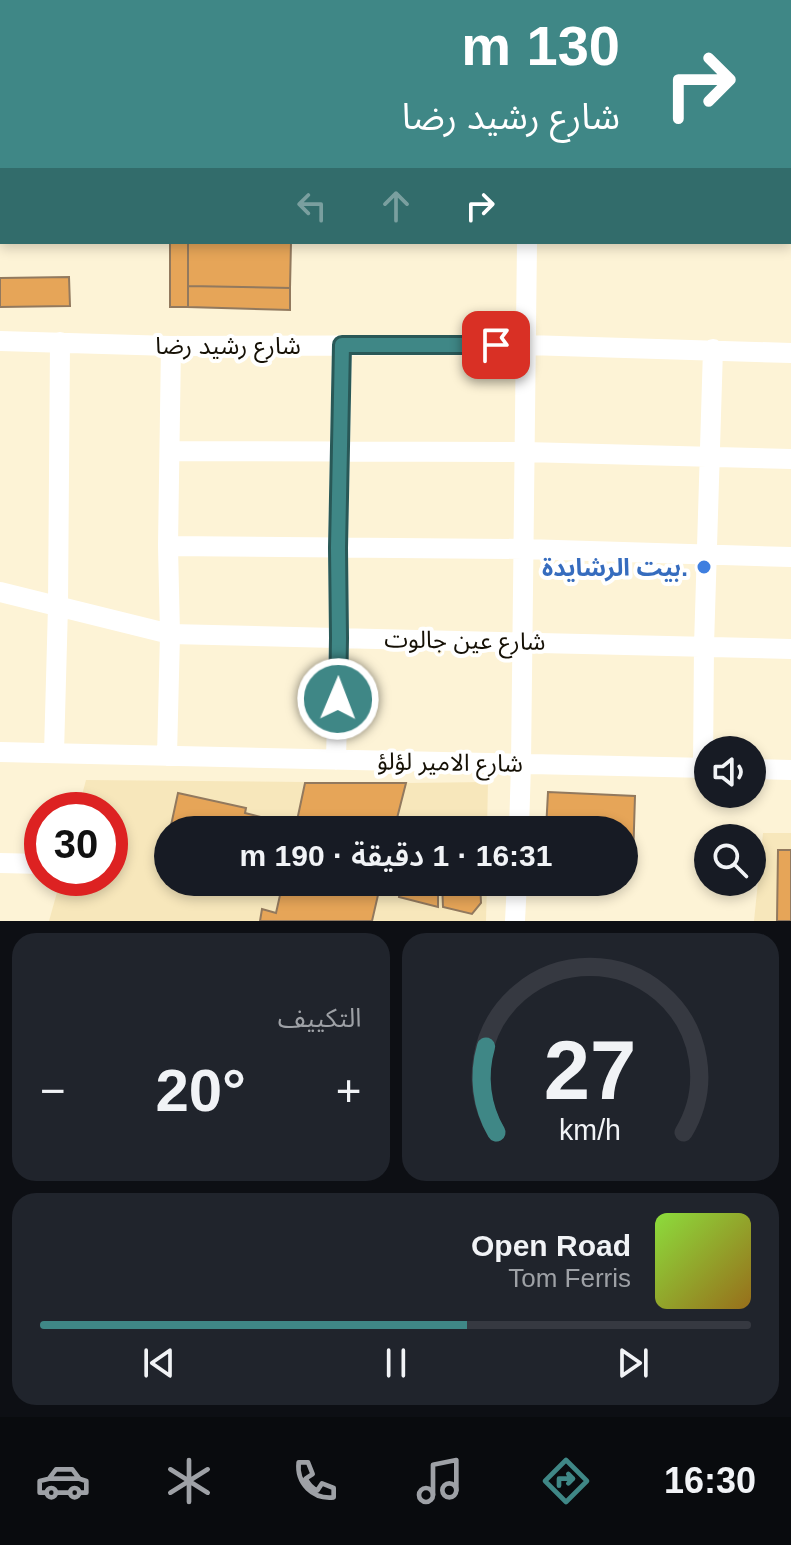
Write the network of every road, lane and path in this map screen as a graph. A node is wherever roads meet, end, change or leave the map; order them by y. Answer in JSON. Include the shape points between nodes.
{"nodes":[{"id":1,"x":527,"y":244,"type":"edge"},
{"id":2,"x":0,"y":341,"type":"edge"},
{"id":3,"x":60,"y":342,"type":"junction"},
{"id":4,"x":342,"y":345,"type":"junction"},
{"id":5,"x":527,"y":345,"type":"junction"},
{"id":6,"x":171,"y":346,"type":"junction"},
{"id":7,"x":713,"y":349,"type":"junction"},
{"id":8,"x":791,"y":353,"type":"edge"},
{"id":9,"x":170,"y":451,"type":"junction"},
{"id":10,"x":339,"y":452,"type":"junction"},
{"id":11,"x":525,"y":452,"type":"junction"},
{"id":12,"x":710,"y":457,"type":"junction"},
{"id":13,"x":791,"y":459,"type":"edge"},
{"id":14,"x":168,"y":546,"type":"junction"},
{"id":15,"x":338,"y":548,"type":"junction"},
{"id":16,"x":524,"y":549,"type":"junction"},
{"id":17,"x":707,"y":554,"type":"junction"},
{"id":18,"x":791,"y":557,"type":"edge"},
{"id":19,"x":0,"y":592,"type":"edge"},
{"id":20,"x":58,"y":606,"type":"junction"},
{"id":21,"x":170,"y":634,"type":"junction"},
{"id":22,"x":339,"y":638,"type":"junction"},
{"id":23,"x":523,"y":641,"type":"junction"},
{"id":24,"x":704,"y":646,"type":"junction"},
{"id":25,"x":791,"y":649,"type":"edge"},
{"id":26,"x":705,"y":736,"type":"edge"},
{"id":27,"x":0,"y":752,"type":"edge"},
{"id":28,"x":54,"y":753,"type":"junction"},
{"id":29,"x":167,"y":756,"type":"junction"},
{"id":30,"x":336,"y":760,"type":"junction"},
{"id":31,"x":521,"y":764,"type":"junction"},
{"id":32,"x":694,"y":768,"type":"edge"},
{"id":33,"x":766,"y":769,"type":"edge"},
{"id":34,"x":791,"y":770,"type":"edge"},
{"id":35,"x":519,"y":816,"type":"edge"},
{"id":36,"x":0,"y":863,"type":"edge"},
{"id":37,"x":24,"y":864,"type":"edge"},
{"id":38,"x":516,"y":896,"type":"edge"},
{"id":39,"x":515,"y":921,"type":"edge"}],
"edges":[{"from":1,"to":5,"type":"street"},
{"from":2,"to":3,"type":"street","name":"شارع رشيد رضا"},
{"from":3,"to":6,"type":"street","name":"شارع رشيد رضا"},
{"from":3,"to":20,"type":"street"},
{"from":4,"to":5,"type":"street","name":"شارع رشيد رضا"},
{"from":4,"to":6,"type":"street","name":"شارع رشيد رضا"},
{"from":4,"to":10,"type":"street"},
{"from":5,"to":7,"type":"street","name":"شارع رشيد رضا"},
{"from":5,"to":11,"type":"street"},
{"from":6,"to":9,"type":"street"},
{"from":7,"to":8,"type":"street","name":"شارع رشيد رضا"},
{"from":7,"to":12,"type":"street"},
{"from":9,"to":10,"type":"street"},
{"from":9,"to":14,"type":"street"},
{"from":10,"to":11,"type":"street"},
{"from":10,"to":15,"type":"street"},
{"from":11,"to":12,"type":"street"},
{"from":11,"to":16,"type":"street"},
{"from":12,"to":13,"type":"street"},
{"from":12,"to":17,"type":"street"},
{"from":14,"to":15,"type":"street"},
{"from":14,"to":21,"type":"street"},
{"from":15,"to":16,"type":"street"},
{"from":15,"to":22,"type":"street"},
{"from":16,"to":17,"type":"street"},
{"from":16,"to":23,"type":"street"},
{"from":17,"to":18,"type":"street"},
{"from":17,"to":24,"type":"street"},
{"from":19,"to":20,"type":"street","name":"شارع عين جالوت"},
{"from":20,"to":21,"type":"street","name":"شارع عين جالوت"},
{"from":20,"to":28,"type":"street"},
{"from":21,"to":22,"type":"street","name":"شارع عين جالوت"},
{"from":21,"to":29,"type":"street"},
{"from":22,"to":23,"type":"street","name":"شارع عين جالوت"},
{"from":22,"to":30,"type":"street"},
{"from":23,"to":24,"type":"street","name":"شارع عين جالوت"},
{"from":23,"to":31,"type":"street"},
{"from":24,"to":25,"type":"street","name":"شارع عين جالوت"},
{"from":24,"to":26,"type":"street"},
{"from":27,"to":28,"type":"street","name":"شارع الامير لؤلؤ"},
{"from":28,"to":29,"type":"street","name":"شارع الامير لؤلؤ"},
{"from":29,"to":30,"type":"street","name":"شارع الامير لؤلؤ"},
{"from":30,"to":31,"type":"street","name":"شارع الامير لؤلؤ"},
{"from":31,"to":32,"type":"street","name":"شارع الامير لؤلؤ"},
{"from":31,"to":35,"type":"street"},
{"from":33,"to":34,"type":"street"},
{"from":36,"to":37,"type":"street"},
{"from":38,"to":39,"type":"street"}]}
